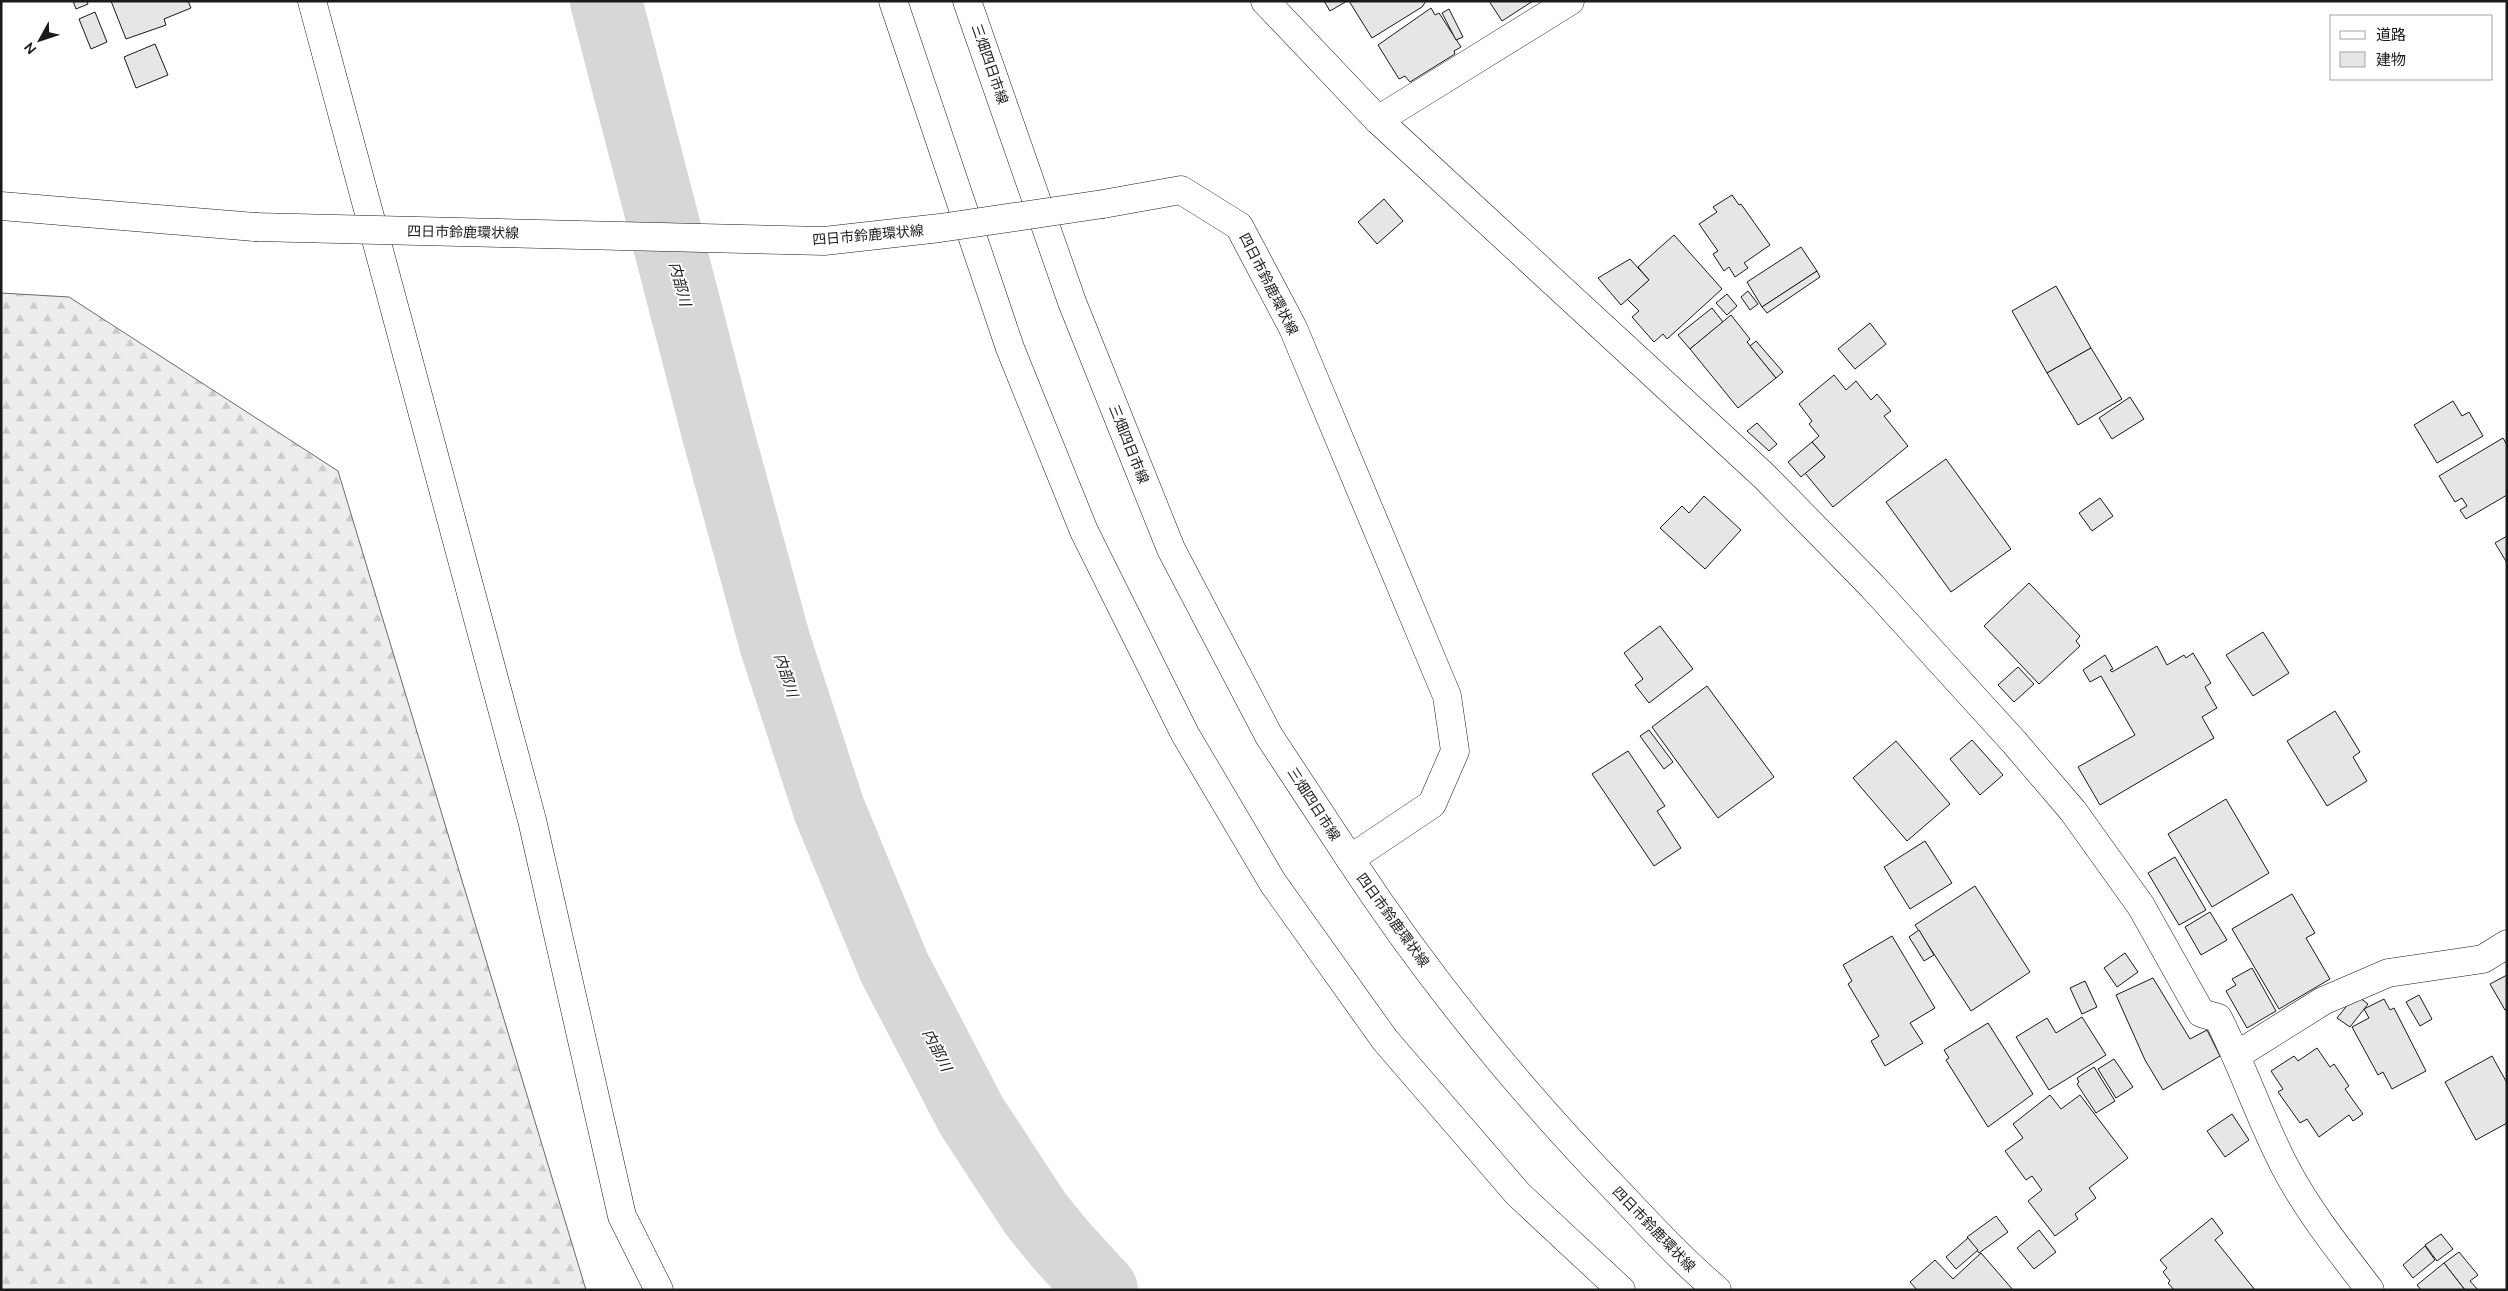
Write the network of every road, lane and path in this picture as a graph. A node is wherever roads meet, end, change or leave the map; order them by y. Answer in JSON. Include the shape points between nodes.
{"nodes":[{"id":1,"x":312,"y":1,"type":"edge"},
{"id":2,"x":893,"y":1,"type":"edge"},
{"id":3,"x":967,"y":1,"type":"edge"},
{"id":4,"x":1265,"y":1,"type":"edge"},
{"id":5,"x":1570,"y":1,"type":"edge"},
{"id":6,"x":1378,"y":120,"type":"junction"},
{"id":7,"x":1,"y":206,"type":"edge"},
{"id":8,"x":1350,"y":860,"type":"junction"},
{"id":9,"x":2507,"y":944,"type":"edge"},
{"id":10,"x":2237,"y":1055,"type":"junction"},
{"id":11,"x":659,"y":1290,"type":"edge"},
{"id":12,"x":1621,"y":1290,"type":"edge"},
{"id":13,"x":1717,"y":1290,"type":"edge"},
{"id":14,"x":2370,"y":1290,"type":"edge"}],
"edges":[{"from":1,"to":11,"type":"street","via":[[532,820],[622,1216]]},
{"from":2,"to":12,"type":"street","via":[[1013,357],[1084,531],[1185,734],[1273,883],[1385,1040],[1518,1194]]},
{"from":3,"to":8,"type":"street","name":"三畑四日市線","via":[[1072,302],[1171,549],[1269,736]]},
{"from":4,"to":6,"type":"street"},
{"from":5,"to":6,"type":"street"},
{"from":6,"to":10,"type":"street","via":[[1764,476],[1872,586],[2073,812],[2141,906],[2201,1013],[2218,1018]]},
{"from":7,"to":8,"type":"street","name":"四日市鈴鹿環状線","bridge":true,"via":[[255,227],[824,241],[940,228],[1180,190],[1239,226],[1293,328],[1447,696],[1455,751],[1432,804]]},
{"from":8,"to":13,"type":"street","name":"四日市鈴鹿環状線","via":[[1493,1056],[1595,1169],[1695,1272]]},
{"from":9,"to":10,"type":"street","via":[[2483,959],[2388,973],[2323,1001]]},
{"from":10,"to":14,"type":"street","via":[[2285,1168],[2333,1242]]}]}
